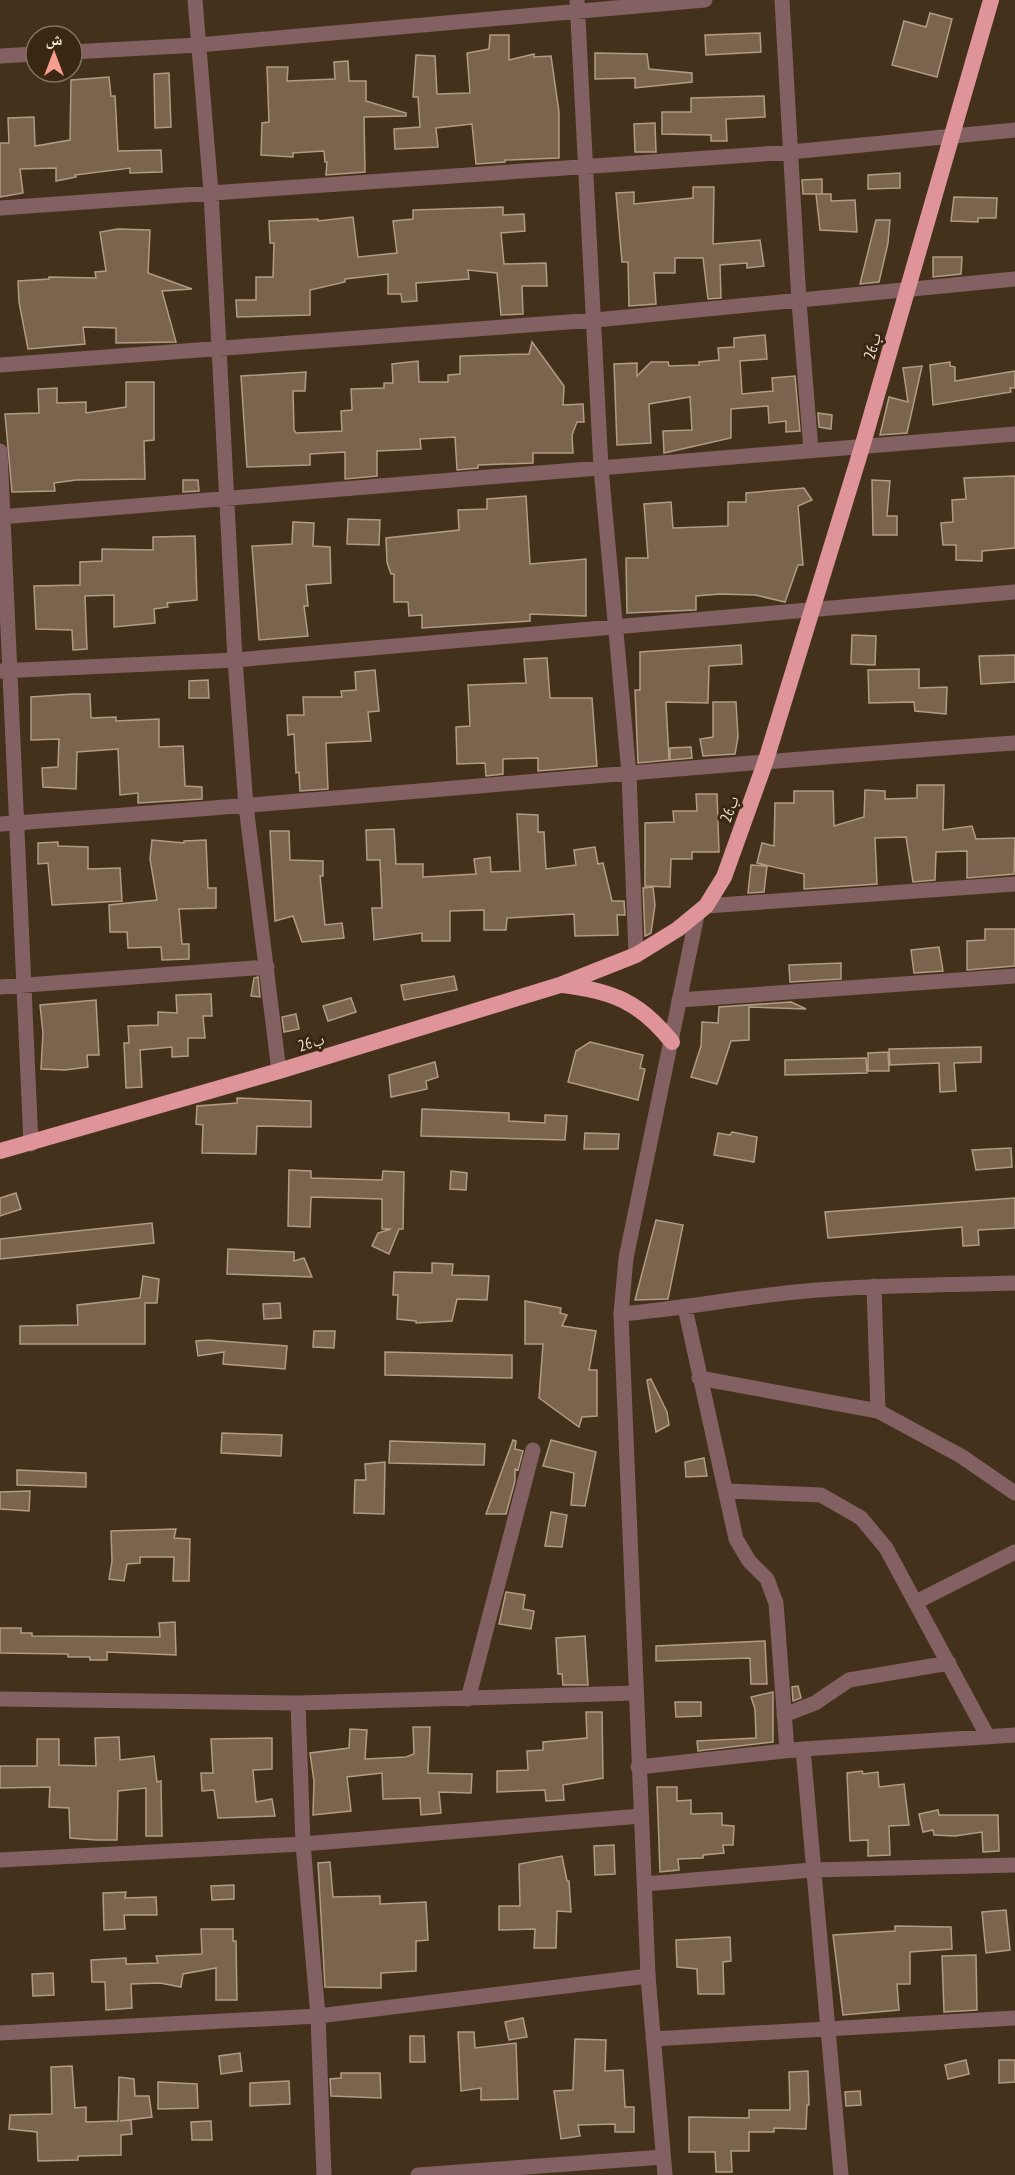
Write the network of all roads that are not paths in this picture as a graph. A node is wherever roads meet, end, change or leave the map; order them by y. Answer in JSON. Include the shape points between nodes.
{"nodes":[{"id":1,"x":195,"y":0,"type":"edge"},
{"id":2,"x":705,"y":0,"type":"edge"},
{"id":3,"x":783,"y":0,"type":"edge"},
{"id":4,"x":992,"y":0,"type":"edge"},
{"id":5,"x":578,"y":6,"type":"edge"},
{"id":6,"x":198,"y":45,"type":"junction"},
{"id":7,"x":84,"y":51,"type":"edge"},
{"id":8,"x":24,"y":55,"type":"edge"},
{"id":9,"x":0,"y":57,"type":"edge"},
{"id":10,"x":1015,"y":130,"type":"edge"},
{"id":11,"x":953,"y":136,"type":"junction"},
{"id":12,"x":790,"y":152,"type":"junction"},
{"id":13,"x":586,"y":166,"type":"junction"},
{"id":14,"x":211,"y":192,"type":"junction"},
{"id":15,"x":0,"y":208,"type":"edge"},
{"id":16,"x":1015,"y":279,"type":"edge"},
{"id":17,"x":907,"y":289,"type":"junction"},
{"id":18,"x":799,"y":302,"type":"junction"},
{"id":19,"x":595,"y":320,"type":"junction"},
{"id":20,"x":220,"y":349,"type":"junction"},
{"id":21,"x":0,"y":365,"type":"edge"},
{"id":22,"x":1015,"y":434,"type":"edge"},
{"id":23,"x":862,"y":447,"type":"junction"},
{"id":24,"x":811,"y":450,"type":"junction"},
{"id":25,"x":0,"y":451,"type":"edge"},
{"id":26,"x":601,"y":468,"type":"junction"},
{"id":27,"x":227,"y":498,"type":"junction"},
{"id":28,"x":2,"y":516,"type":"edge"},
{"id":29,"x":1015,"y":592,"type":"edge"},
{"id":30,"x":813,"y":609,"type":"junction"},
{"id":31,"x":616,"y":625,"type":"junction"},
{"id":32,"x":235,"y":660,"type":"junction"},
{"id":33,"x":5,"y":671,"type":"edge"},
{"id":34,"x":1015,"y":743,"type":"edge"},
{"id":35,"x":766,"y":760,"type":"junction"},
{"id":36,"x":629,"y":774,"type":"junction"},
{"id":37,"x":246,"y":806,"type":"junction"},
{"id":38,"x":18,"y":823,"type":"junction"},
{"id":39,"x":0,"y":824,"type":"edge"},
{"id":40,"x":1015,"y":884,"type":"edge"},
{"id":41,"x":701,"y":910,"type":"junction"},
{"id":42,"x":636,"y":955,"type":"junction"},
{"id":43,"x":267,"y":967,"type":"junction"},
{"id":44,"x":1015,"y":976,"type":"edge"},
{"id":45,"x":26,"y":985,"type":"junction"},
{"id":46,"x":561,"y":985,"type":"junction"},
{"id":47,"x":0,"y":987,"type":"edge"},
{"id":48,"x":679,"y":1000,"type":"junction"},
{"id":49,"x":672,"y":1042,"type":"junction"},
{"id":50,"x":279,"y":1071,"type":"junction"},
{"id":51,"x":31,"y":1143,"type":"junction"},
{"id":52,"x":0,"y":1151,"type":"edge"},
{"id":53,"x":1015,"y":1283,"type":"edge"},
{"id":54,"x":874,"y":1286,"type":"junction"},
{"id":55,"x":685,"y":1308,"type":"junction"},
{"id":56,"x":621,"y":1314,"type":"junction"},
{"id":57,"x":699,"y":1378,"type":"junction"},
{"id":58,"x":878,"y":1411,"type":"junction"},
{"id":59,"x":533,"y":1450,"type":"dead end"},
{"id":60,"x":726,"y":1491,"type":"junction"},
{"id":61,"x":1015,"y":1493,"type":"edge"},
{"id":62,"x":1015,"y":1552,"type":"edge"},
{"id":63,"x":916,"y":1602,"type":"junction"},
{"id":64,"x":949,"y":1663,"type":"junction"},
{"id":65,"x":635,"y":1693,"type":"junction"},
{"id":66,"x":0,"y":1699,"type":"edge"},
{"id":67,"x":468,"y":1699,"type":"junction"},
{"id":68,"x":298,"y":1703,"type":"junction"},
{"id":69,"x":784,"y":1714,"type":"junction"},
{"id":70,"x":1015,"y":1735,"type":"edge"},
{"id":71,"x":988,"y":1737,"type":"junction"},
{"id":72,"x":803,"y":1749,"type":"junction"},
{"id":73,"x":787,"y":1751,"type":"junction"},
{"id":74,"x":638,"y":1767,"type":"junction"},
{"id":75,"x":641,"y":1816,"type":"junction"},
{"id":76,"x":303,"y":1844,"type":"junction"},
{"id":77,"x":0,"y":1860,"type":"edge"},
{"id":78,"x":1015,"y":1864,"type":"edge"},
{"id":79,"x":812,"y":1870,"type":"junction"},
{"id":80,"x":645,"y":1884,"type":"junction"},
{"id":81,"x":648,"y":1976,"type":"junction"},
{"id":82,"x":318,"y":2016,"type":"junction"},
{"id":83,"x":1015,"y":2018,"type":"edge"},
{"id":84,"x":828,"y":2027,"type":"junction"},
{"id":85,"x":0,"y":2033,"type":"edge"},
{"id":86,"x":653,"y":2039,"type":"junction"},
{"id":87,"x":663,"y":2157,"type":"junction"},
{"id":88,"x":324,"y":2175,"type":"edge"},
{"id":89,"x":418,"y":2175,"type":"edge"},
{"id":90,"x":664,"y":2175,"type":"edge"},
{"id":91,"x":841,"y":2175,"type":"edge"}],
"edges":[{"from":1,"to":6,"type":"street"},
{"from":2,"to":5,"type":"street"},
{"from":3,"to":12,"type":"street"},
{"from":4,"to":11,"type":"highway","name":"26ب"},
{"from":5,"to":6,"type":"street"},
{"from":5,"to":13,"type":"street"},
{"from":6,"to":7,"type":"street"},
{"from":6,"to":14,"type":"street"},
{"from":8,"to":9,"type":"street"},
{"from":10,"to":11,"type":"street"},
{"from":11,"to":12,"type":"street"},
{"from":11,"to":17,"type":"highway","name":"26ب"},
{"from":12,"to":13,"type":"street"},
{"from":12,"to":18,"type":"street"},
{"from":13,"to":14,"type":"street"},
{"from":13,"to":19,"type":"street"},
{"from":14,"to":15,"type":"street"},
{"from":14,"to":20,"type":"street"},
{"from":16,"to":17,"type":"street"},
{"from":17,"to":18,"type":"street"},
{"from":17,"to":23,"type":"highway","name":"26ب"},
{"from":18,"to":19,"type":"street"},
{"from":18,"to":24,"type":"street"},
{"from":19,"to":20,"type":"street"},
{"from":19,"to":26,"type":"street"},
{"from":20,"to":21,"type":"street"},
{"from":20,"to":27,"type":"street"},
{"from":22,"to":23,"type":"street"},
{"from":23,"to":24,"type":"street"},
{"from":23,"to":30,"type":"highway","name":"26ب"},
{"from":24,"to":26,"type":"street"},
{"from":25,"to":28,"type":"street"},
{"from":26,"to":27,"type":"street"},
{"from":26,"to":31,"type":"street"},
{"from":27,"to":28,"type":"street"},
{"from":27,"to":32,"type":"street"},
{"from":28,"to":33,"type":"street"},
{"from":29,"to":30,"type":"street"},
{"from":30,"to":31,"type":"street"},
{"from":30,"to":35,"type":"highway","name":"26ب"},
{"from":31,"to":32,"type":"street"},
{"from":31,"to":36,"type":"street"},
{"from":32,"to":33,"type":"street"},
{"from":32,"to":37,"type":"street"},
{"from":33,"to":38,"type":"street"},
{"from":34,"to":35,"type":"street"},
{"from":35,"to":36,"type":"street"},
{"from":35,"to":41,"type":"highway","name":"26ب","via":[[724,877]]},
{"from":36,"to":37,"type":"street"},
{"from":36,"to":42,"type":"street"},
{"from":37,"to":38,"type":"street"},
{"from":37,"to":43,"type":"street"},
{"from":38,"to":39,"type":"street"},
{"from":38,"to":45,"type":"street"},
{"from":40,"to":41,"type":"street"},
{"from":41,"to":42,"type":"highway","name":"26ب"},
{"from":41,"to":48,"type":"street"},
{"from":42,"to":46,"type":"highway","name":"26ب"},
{"from":43,"to":45,"type":"street"},
{"from":43,"to":50,"type":"street"},
{"from":44,"to":48,"type":"street"},
{"from":45,"to":47,"type":"street"},
{"from":45,"to":51,"type":"street"},
{"from":46,"to":49,"type":"highway","via":[[605,993],[631,1003],[645,1012]]},
{"from":46,"to":50,"type":"highway","name":"26ب"},
{"from":48,"to":49,"type":"street"},
{"from":49,"to":56,"type":"street","via":[[626,1258]]},
{"from":50,"to":51,"type":"highway","name":"26ب"},
{"from":51,"to":52,"type":"highway","name":"26ب"},
{"from":53,"to":54,"type":"street"},
{"from":54,"to":55,"type":"street","via":[[793,1292]]},
{"from":54,"to":58,"type":"street"},
{"from":55,"to":56,"type":"street"},
{"from":55,"to":57,"type":"street"},
{"from":56,"to":65,"type":"street"},
{"from":57,"to":58,"type":"street"},
{"from":57,"to":60,"type":"street"},
{"from":58,"to":61,"type":"street","via":[[961,1456]]},
{"from":59,"to":67,"type":"street"},
{"from":60,"to":63,"type":"street","via":[[821,1495],[842,1504],[861,1518],[886,1548]]},
{"from":60,"to":69,"type":"street","via":[[736,1539],[749,1562],[767,1579],[776,1603]]},
{"from":62,"to":63,"type":"street"},
{"from":63,"to":64,"type":"street"},
{"from":64,"to":69,"type":"street","via":[[849,1680],[815,1703]]},
{"from":64,"to":71,"type":"street"},
{"from":65,"to":67,"type":"street"},
{"from":65,"to":74,"type":"street"},
{"from":66,"to":68,"type":"street"},
{"from":67,"to":68,"type":"street"},
{"from":68,"to":76,"type":"street"},
{"from":69,"to":73,"type":"street"},
{"from":70,"to":71,"type":"street"},
{"from":71,"to":72,"type":"street"},
{"from":72,"to":73,"type":"street"},
{"from":72,"to":79,"type":"street"},
{"from":73,"to":74,"type":"street"},
{"from":74,"to":75,"type":"street"},
{"from":75,"to":76,"type":"street"},
{"from":75,"to":80,"type":"street"},
{"from":76,"to":77,"type":"street"},
{"from":76,"to":82,"type":"street"},
{"from":78,"to":79,"type":"street"},
{"from":79,"to":80,"type":"street"},
{"from":79,"to":84,"type":"street"},
{"from":80,"to":81,"type":"street"},
{"from":81,"to":82,"type":"street"},
{"from":81,"to":86,"type":"street"},
{"from":82,"to":85,"type":"street"},
{"from":82,"to":88,"type":"street"},
{"from":83,"to":84,"type":"street"},
{"from":84,"to":86,"type":"street"},
{"from":84,"to":91,"type":"street"},
{"from":86,"to":87,"type":"street"},
{"from":87,"to":89,"type":"street"},
{"from":87,"to":90,"type":"street"}]}
